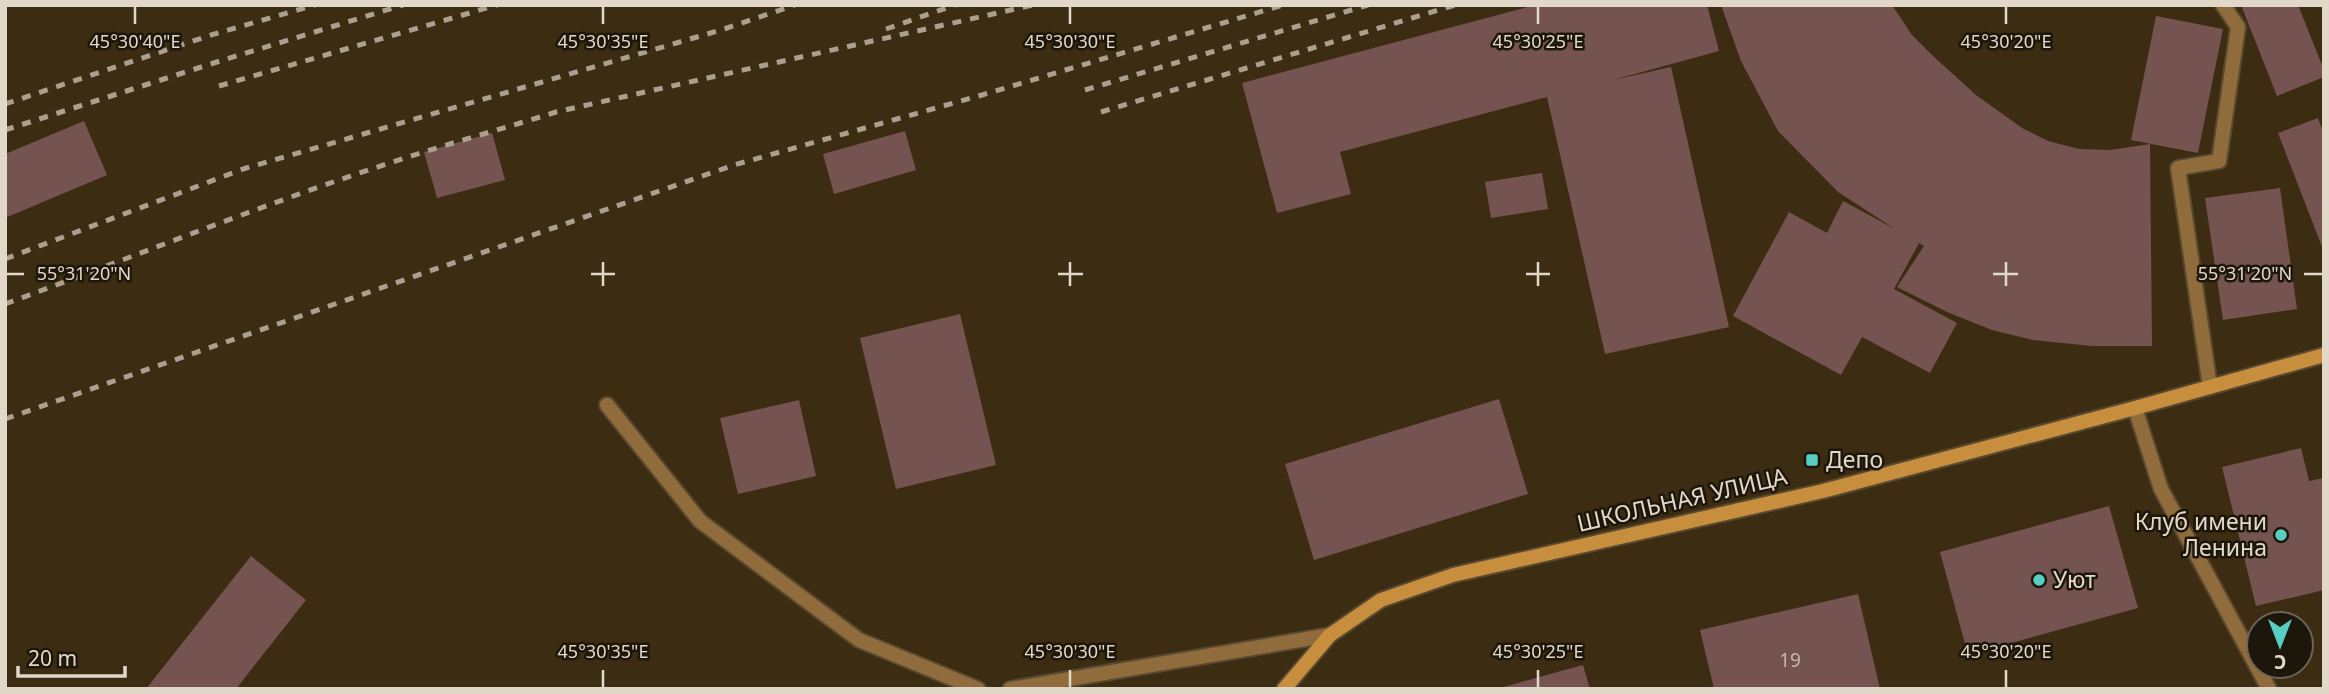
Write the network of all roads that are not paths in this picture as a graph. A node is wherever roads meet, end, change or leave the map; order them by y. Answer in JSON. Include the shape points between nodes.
{"nodes":[{"id":1,"x":2222,"y":5,"type":"edge"},
{"id":2,"x":2324,"y":355,"type":"edge"},
{"id":3,"x":2210,"y":387,"type":"junction"},
{"id":4,"x":607,"y":405,"type":"dead end"},
{"id":5,"x":2135,"y":408,"type":"junction"},
{"id":6,"x":1330,"y":635,"type":"junction"},
{"id":7,"x":978,"y":689,"type":"edge"},
{"id":8,"x":1010,"y":689,"type":"edge"},
{"id":9,"x":1284,"y":689,"type":"edge"},
{"id":10,"x":2269,"y":689,"type":"edge"}],
"edges":[{"from":1,"to":3,"type":"lane","via":[[2238,27],[2219,161],[2178,167]]},
{"from":2,"to":3,"type":"main road","name":"ШКОЛЬНАЯ УЛИЦА"},
{"from":3,"to":5,"type":"main road","name":"ШКОЛЬНАЯ УЛИЦА"},
{"from":4,"to":7,"type":"lane","via":[[700,521],[859,640]]},
{"from":5,"to":6,"type":"main road","name":"ШКОЛЬНАЯ УЛИЦА","via":[[1823,491],[1453,575],[1381,600]]},
{"from":5,"to":10,"type":"lane","via":[[2161,489]]},
{"from":6,"to":8,"type":"lane"},
{"from":6,"to":9,"type":"main road","name":"ШКОЛЬНАЯ УЛИЦА"}]}
